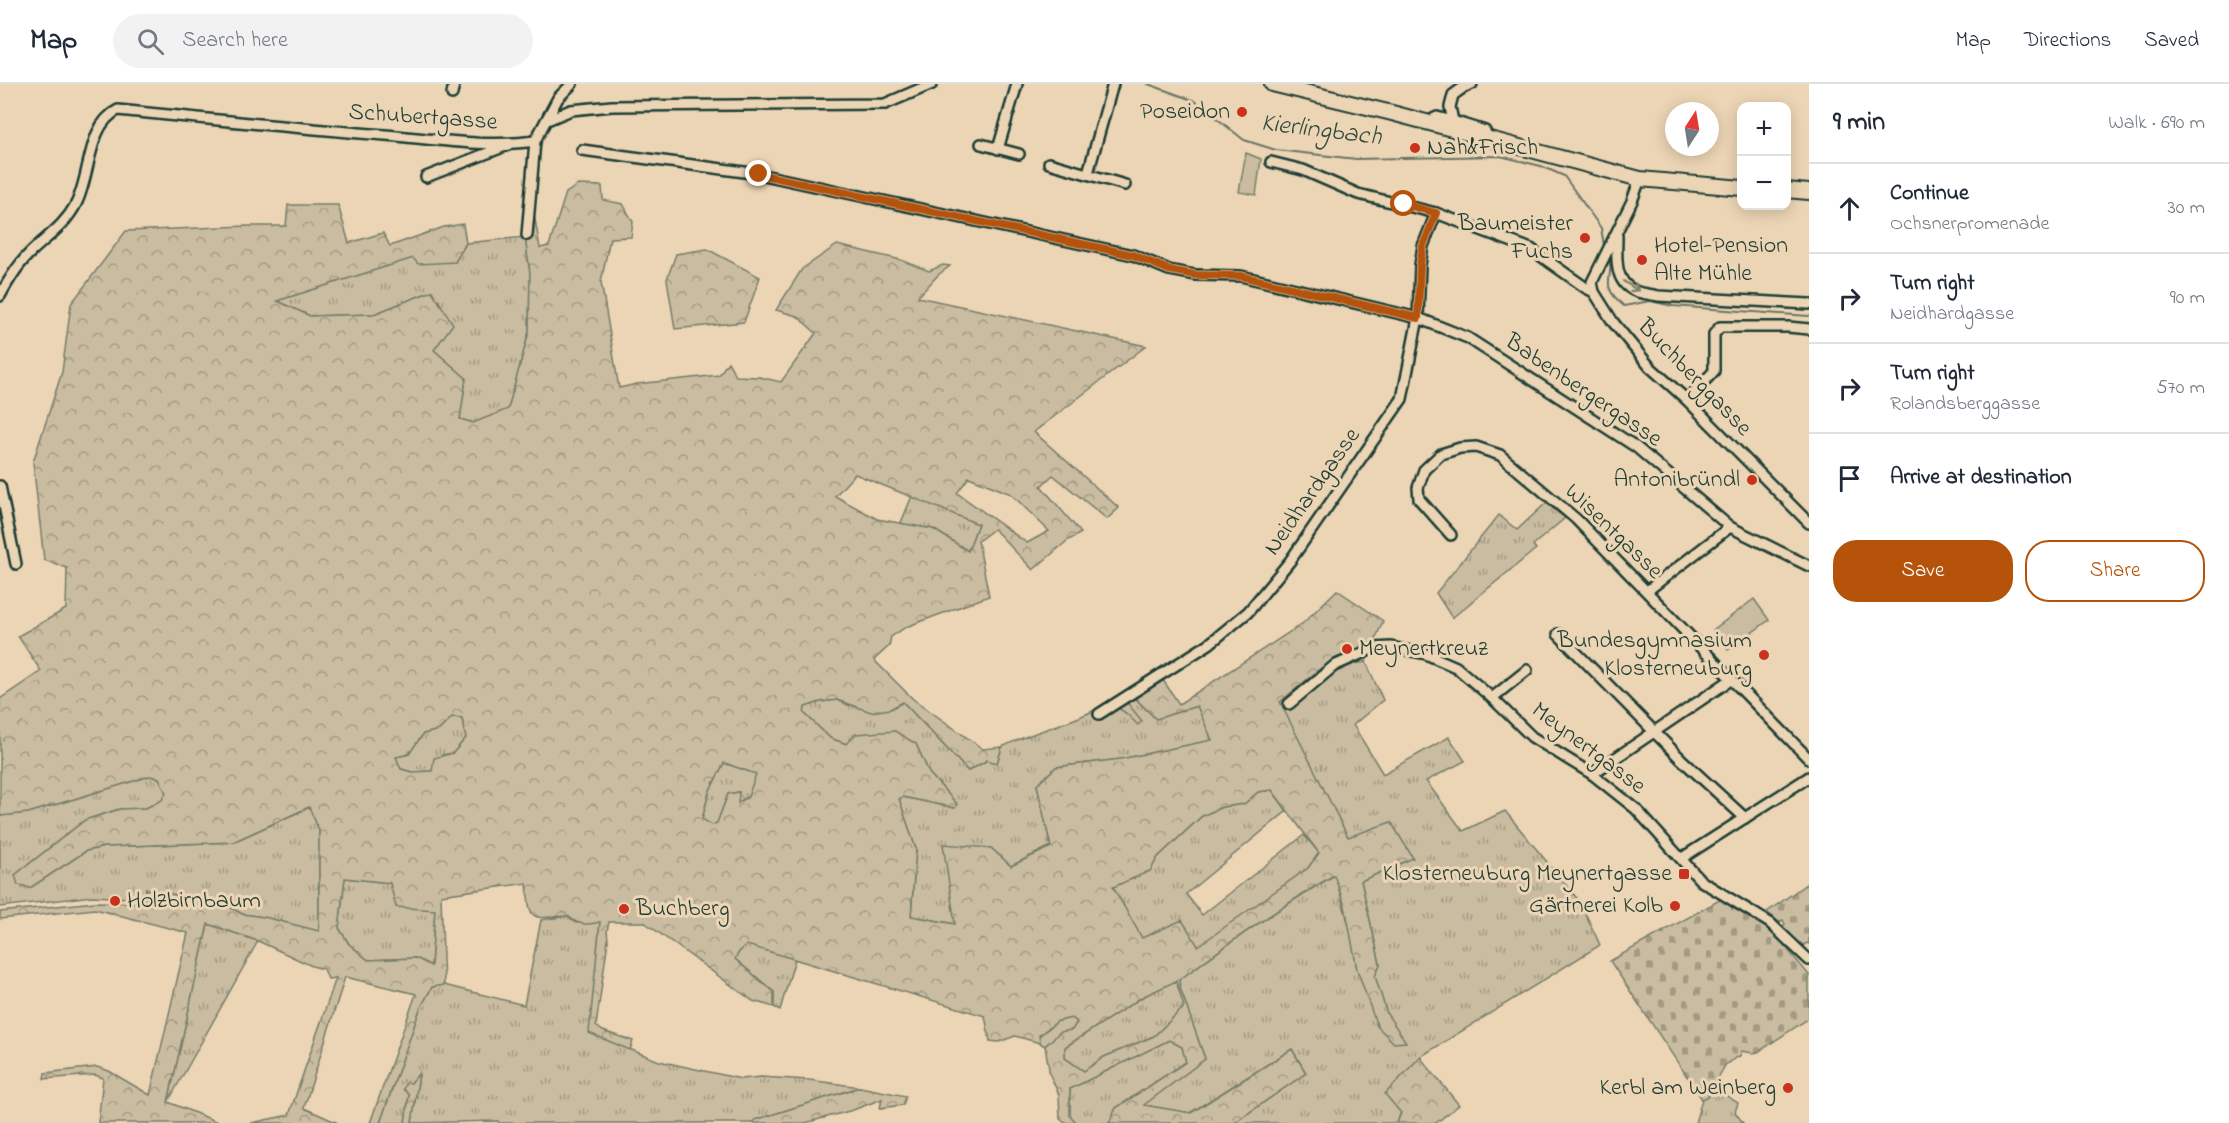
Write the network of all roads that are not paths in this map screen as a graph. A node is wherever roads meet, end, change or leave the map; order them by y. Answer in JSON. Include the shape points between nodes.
{"nodes":[{"id":1,"x":572,"y":84,"type":"edge"},
{"id":2,"x":932,"y":84,"type":"edge"},
{"id":3,"x":1017,"y":84,"type":"edge"},
{"id":4,"x":1113,"y":84,"type":"edge"},
{"id":5,"x":1272,"y":84,"type":"edge"},
{"id":6,"x":1472,"y":84,"type":"edge"},
{"id":7,"x":547,"y":120,"type":"junction"},
{"id":8,"x":1453,"y":121,"type":"junction"},
{"id":9,"x":1426,"y":123,"type":"junction"},
{"id":10,"x":1488,"y":140,"type":"junction"},
{"id":11,"x":535,"y":141,"type":"junction"},
{"id":12,"x":510,"y":144,"type":"junction"},
{"id":13,"x":981,"y":144,"type":"dead end"},
{"id":14,"x":998,"y":149,"type":"junction"},
{"id":15,"x":582,"y":150,"type":"dead end"},
{"id":16,"x":1019,"y":154,"type":"dead end"},
{"id":17,"x":1271,"y":162,"type":"dead end"},
{"id":18,"x":1049,"y":163,"type":"dead end"},
{"id":19,"x":1088,"y":173,"type":"junction"},
{"id":20,"x":426,"y":177,"type":"dead end"},
{"id":21,"x":1640,"y":179,"type":"junction"},
{"id":22,"x":1125,"y":185,"type":"dead end"},
{"id":23,"x":1737,"y":188,"type":"edge"},
{"id":24,"x":1791,"y":190,"type":"edge"},
{"id":25,"x":1809,"y":192,"type":"edge"},
{"id":26,"x":1436,"y":213,"type":"junction"},
{"id":27,"x":1617,"y":234,"type":"junction"},
{"id":28,"x":527,"y":235,"type":"dead end"},
{"id":29,"x":1594,"y":292,"type":"junction"},
{"id":30,"x":0,"y":296,"type":"edge"},
{"id":31,"x":1809,"y":304,"type":"edge"},
{"id":32,"x":1418,"y":318,"type":"junction"},
{"id":33,"x":1809,"y":329,"type":"edge"},
{"id":34,"x":1687,"y":400,"type":"junction"},
{"id":35,"x":0,"y":486,"type":"edge"},
{"id":36,"x":1809,"y":523,"type":"edge"},
{"id":37,"x":1730,"y":526,"type":"junction"},
{"id":38,"x":1451,"y":536,"type":"dead end"},
{"id":39,"x":16,"y":564,"type":"dead end"},
{"id":40,"x":1809,"y":566,"type":"edge"},
{"id":41,"x":1647,"y":591,"type":"junction"},
{"id":42,"x":1558,"y":634,"type":"dead end"},
{"id":43,"x":1527,"y":670,"type":"dead end"},
{"id":44,"x":1732,"y":679,"type":"junction"},
{"id":45,"x":1492,"y":698,"type":"junction"},
{"id":46,"x":1290,"y":704,"type":"dead end"},
{"id":47,"x":1099,"y":714,"type":"dead end"},
{"id":48,"x":1655,"y":732,"type":"junction"},
{"id":49,"x":1809,"y":759,"type":"edge"},
{"id":50,"x":1592,"y":774,"type":"junction"},
{"id":51,"x":1809,"y":777,"type":"edge"},
{"id":52,"x":1745,"y":818,"type":"junction"},
{"id":53,"x":1682,"y":858,"type":"junction"},
{"id":54,"x":1809,"y":960,"type":"edge"}],
"edges":[{"from":1,"to":7,"type":"street","via":[[558,98]]},
{"from":2,"to":7,"type":"street","via":[[885,104],[612,106],[571,110]]},
{"from":3,"to":14,"type":"street"},
{"from":4,"to":19,"type":"street"},
{"from":5,"to":9,"type":"main road"},
{"from":6,"to":8,"type":"street","via":[[1453,95]]},
{"from":7,"to":11,"type":"street"},
{"from":8,"to":9,"type":"street","via":[[1437,117]]},
{"from":8,"to":10,"type":"street","via":[[1485,132]]},
{"from":9,"to":10,"type":"main road"},
{"from":10,"to":21,"type":"main road"},
{"from":11,"to":12,"type":"street","name":"Schubertgasse"},
{"from":11,"to":28,"type":"street"},
{"from":12,"to":20,"type":"street","name":"Schubertgasse"},
{"from":12,"to":30,"type":"street","name":"Schubertgasse","via":[[118,110],[99,126],[76,203],[62,226],[25,258]]},
{"from":13,"to":14,"type":"street"},
{"from":14,"to":16,"type":"street"},
{"from":15,"to":32,"type":"street","name":"Babenbergergasse","via":[[759,174],[1133,255],[1169,270],[1241,276]]},
{"from":17,"to":26,"type":"street","via":[[1303,170],[1358,194]]},
{"from":18,"to":19,"type":"street"},
{"from":19,"to":22,"type":"street"},
{"from":21,"to":23,"type":"main road"},
{"from":21,"to":27,"type":"street"},
{"from":24,"to":25,"type":"main road"},
{"from":26,"to":29,"type":"street","via":[[1531,249]]},
{"from":26,"to":32,"type":"street","name":"Neidhardgasse","via":[[1423,246]]},
{"from":27,"to":29,"type":"street","via":[[1592,282]]},
{"from":27,"to":31,"type":"street","one_way":true,"via":[[1618,270],[1622,282],[1635,291],[1658,296]]},
{"from":29,"to":34,"type":"street","name":"Buchberggasse","via":[[1650,367]]},
{"from":32,"to":37,"type":"street","name":"Babenbergergasse","via":[[1468,338],[1636,447]]},
{"from":32,"to":47,"type":"street","name":"Neidhardgasse","via":[[1402,399],[1276,578],[1248,612],[1209,644]]},
{"from":33,"to":34,"type":"street","via":[[1720,327],[1714,334],[1714,371]]},
{"from":34,"to":36,"type":"street","name":"Buchberggasse"},
{"from":35,"to":39,"type":"street"},
{"from":37,"to":40,"type":"street","name":"Babenbergergasse"},
{"from":37,"to":41,"type":"street"},
{"from":38,"to":41,"type":"street","name":"Wisentgasse","via":[[1419,499],[1420,476],[1441,454],[1468,446],[1483,448],[1500,455],[1576,519]]},
{"from":41,"to":44,"type":"street","name":"Wisentgasse"},
{"from":42,"to":48,"type":"street"},
{"from":43,"to":45,"type":"street"},
{"from":44,"to":48,"type":"street"},
{"from":44,"to":49,"type":"street","name":"Wisentgasse"},
{"from":45,"to":46,"type":"street","name":"Meynertgasse","via":[[1456,667],[1426,654],[1391,647],[1374,648],[1334,666]]},
{"from":45,"to":50,"type":"street","name":"Meynertgasse","via":[[1532,736]]},
{"from":48,"to":50,"type":"street"},
{"from":48,"to":52,"type":"street"},
{"from":50,"to":53,"type":"street","name":"Meynertgasse","via":[[1636,808]]},
{"from":51,"to":52,"type":"street"},
{"from":52,"to":53,"type":"street"},
{"from":53,"to":54,"type":"street","name":"Meynertgasse","via":[[1701,881],[1770,923]]}]}
